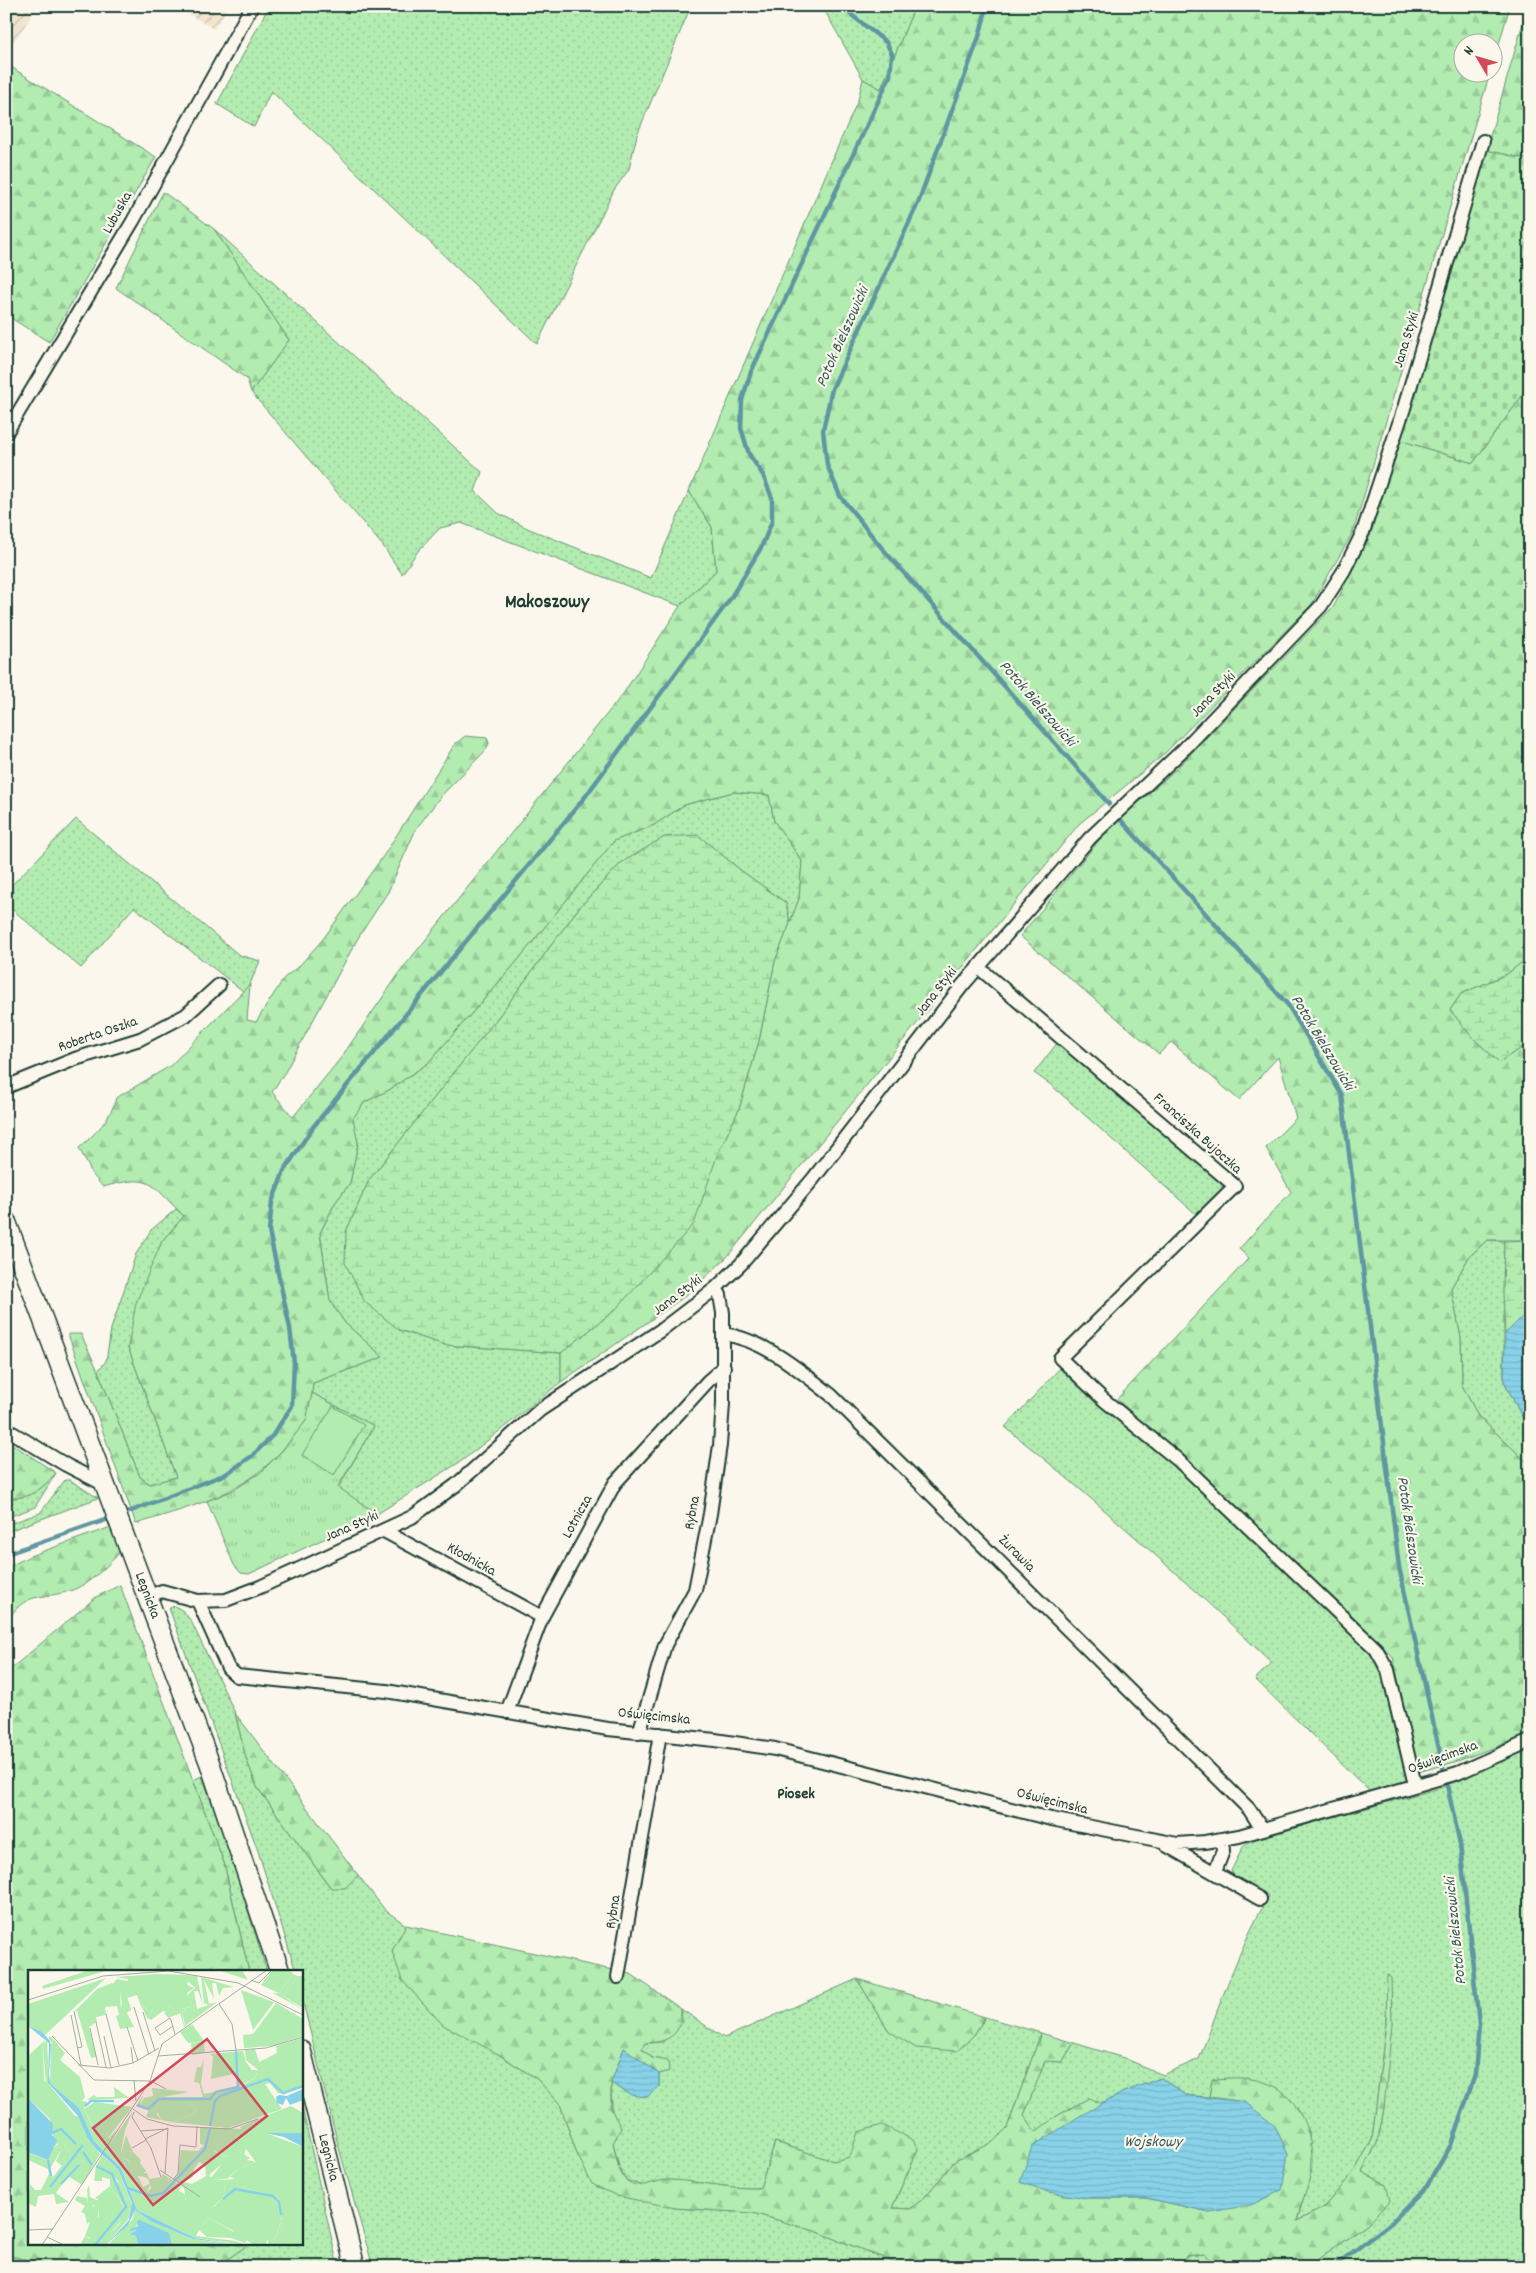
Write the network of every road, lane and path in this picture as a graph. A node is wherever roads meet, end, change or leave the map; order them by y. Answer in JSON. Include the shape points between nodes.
{"nodes":[{"id":1,"x":252,"y":6,"type":"edge"},
{"id":2,"x":1483,"y":142,"type":"dead end"},
{"id":3,"x":6,"y":433,"type":"edge"},
{"id":4,"x":978,"y":966,"type":"junction"},
{"id":5,"x":219,"y":985,"type":"dead end"},
{"id":6,"x":6,"y":1087,"type":"edge"},
{"id":7,"x":6,"y":1221,"type":"edge"},
{"id":8,"x":716,"y":1288,"type":"junction"},
{"id":9,"x":723,"y":1334,"type":"junction"},
{"id":10,"x":724,"y":1367,"type":"junction"},
{"id":11,"x":6,"y":1430,"type":"edge"},
{"id":12,"x":107,"y":1490,"type":"junction"},
{"id":13,"x":384,"y":1531,"type":"junction"},
{"id":14,"x":147,"y":1597,"type":"junction"},
{"id":15,"x":198,"y":1601,"type":"junction"},
{"id":16,"x":542,"y":1617,"type":"junction"},
{"id":17,"x":507,"y":1712,"type":"junction"},
{"id":18,"x":639,"y":1733,"type":"junction"},
{"id":19,"x":660,"y":1734,"type":"junction"},
{"id":20,"x":1530,"y":1741,"type":"edge"},
{"id":21,"x":1415,"y":1785,"type":"junction"},
{"id":22,"x":1262,"y":1829,"type":"junction"},
{"id":23,"x":1147,"y":1839,"type":"junction"},
{"id":24,"x":1222,"y":1840,"type":"junction"},
{"id":25,"x":1215,"y":1872,"type":"junction"},
{"id":26,"x":1260,"y":1899,"type":"dead end"},
{"id":27,"x":279,"y":1970,"type":"edge"},
{"id":28,"x":618,"y":1977,"type":"dead end"},
{"id":29,"x":302,"y":2054,"type":"edge"},
{"id":30,"x":355,"y":2267,"type":"edge"}],
"edges":[{"from":1,"to":3,"type":"street","name":"Lubuska","via":[[133,221]]},
{"from":2,"to":4,"type":"street","name":"Jana Styki","via":[[1404,408],[1363,532],[1343,572],[1321,606],[1296,634],[1185,748],[1090,838]]},
{"from":4,"to":8,"type":"street","name":"Jana Styki","via":[[813,1178],[741,1264]]},
{"from":4,"to":21,"type":"street","name":"Franciszka Bujoczka","via":[[1235,1186],[1060,1358],[1104,1400],[1178,1460],[1376,1649],[1388,1670]]},
{"from":5,"to":6,"type":"street","name":"Roberta Oszka","via":[[186,1015],[140,1039],[75,1059]]},
{"from":7,"to":12,"type":"main road","name":"Legnicka"},
{"from":8,"to":9,"type":"street","name":"Rybna","via":[[722,1304]]},
{"from":8,"to":13,"type":"street","name":"Jana Styki","via":[[661,1330],[540,1410],[440,1497],[412,1517]]},
{"from":9,"to":10,"type":"street","name":"Rybna"},
{"from":9,"to":22,"type":"street","name":"Żurawia","via":[[741,1337],[785,1361],[831,1395],[1249,1810]]},
{"from":10,"to":16,"type":"street","name":"Lotnicza","via":[[620,1475]]},
{"from":10,"to":18,"type":"street","name":"Rybna","via":[[718,1462],[696,1583],[665,1645]]},
{"from":11,"to":12,"type":"street"},
{"from":12,"to":14,"type":"main road","name":"Legnicka"},
{"from":13,"to":15,"type":"street","name":"Jana Styki","via":[[236,1597],[219,1602]]},
{"from":13,"to":16,"type":"street","name":"Kłodnicka"},
{"from":14,"to":15,"type":"street","name":"Jana Styki","via":[[162,1591]]},
{"from":14,"to":27,"type":"main road","name":"Legnicka","via":[[210,1764]]},
{"from":15,"to":17,"type":"street","name":"Oświęcimska","via":[[228,1668],[237,1676],[386,1691]]},
{"from":16,"to":17,"type":"street","name":"Lotnicza"},
{"from":17,"to":18,"type":"street","name":"Oświęcimska"},
{"from":18,"to":19,"type":"street","name":"Oświęcimska"},
{"from":19,"to":23,"type":"street","name":"Oświęcimska","via":[[746,1744],[807,1756],[1051,1819]]},
{"from":19,"to":28,"type":"street","name":"Rybna"},
{"from":20,"to":21,"type":"street","name":"Oświęcimska","via":[[1458,1773]]},
{"from":21,"to":22,"type":"street","name":"Oświęcimska"},
{"from":22,"to":24,"type":"street","name":"Oświęcimska"},
{"from":23,"to":24,"type":"street","name":"Oświęcimska","via":[[1177,1844]]},
{"from":23,"to":25,"type":"street","name":"Oświęcimska","via":[[1174,1849]]},
{"from":24,"to":25,"type":"street","via":[[1223,1851]]},
{"from":25,"to":26,"type":"street","name":"Oświęcimska"},
{"from":29,"to":30,"type":"main road","name":"Legnicka"}]}
